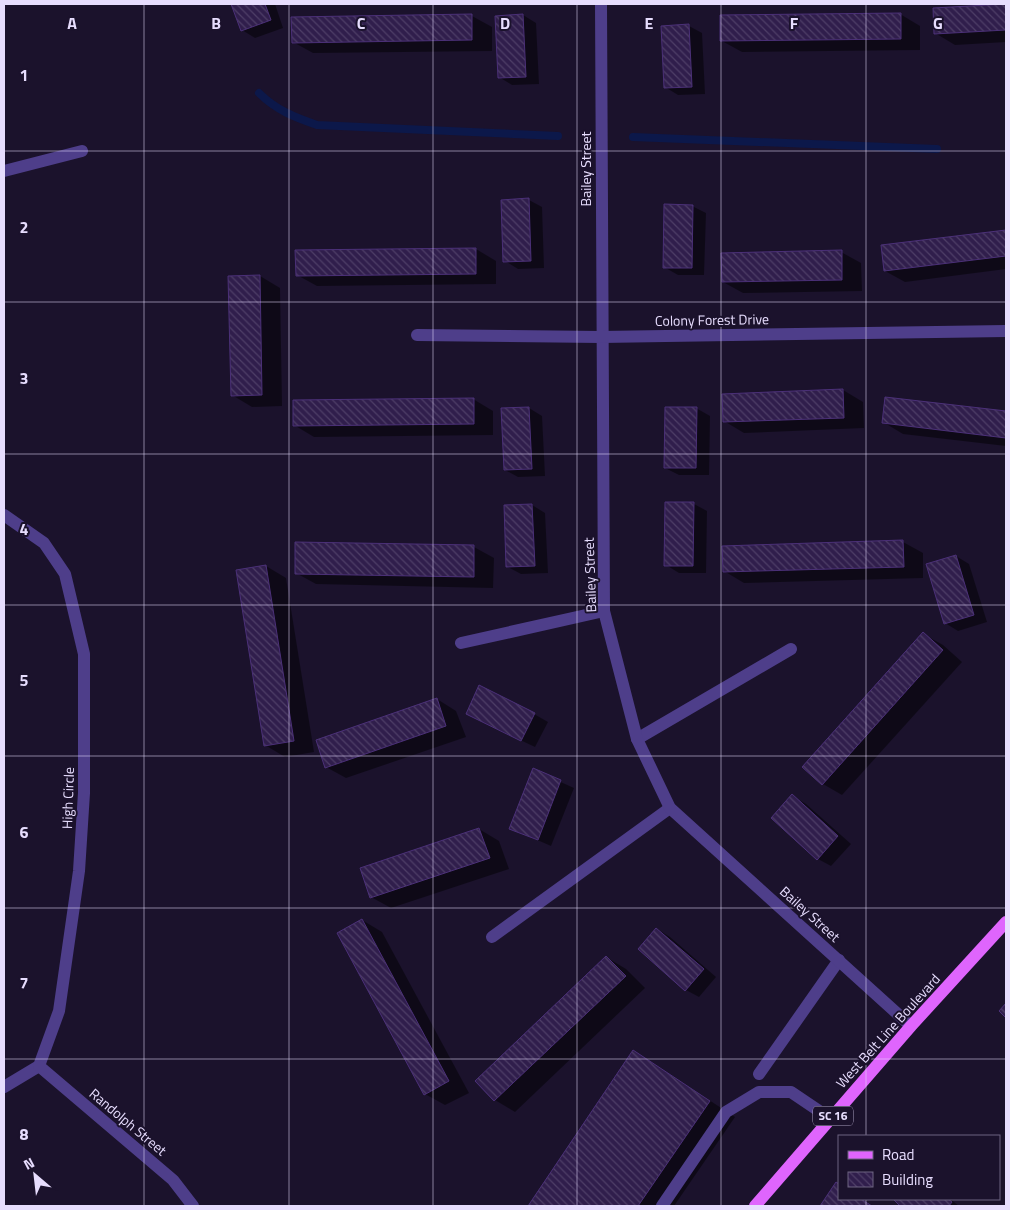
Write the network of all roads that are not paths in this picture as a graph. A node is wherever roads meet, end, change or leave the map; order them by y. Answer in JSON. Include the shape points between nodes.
{"nodes":[{"id":1,"x":601,"y":4,"type":"edge"},
{"id":2,"x":82,"y":151,"type":"dead end"},
{"id":3,"x":4,"y":171,"type":"edge"},
{"id":4,"x":1006,"y":331,"type":"edge"},
{"id":5,"x":417,"y":335,"type":"dead end"},
{"id":6,"x":601,"y":337,"type":"junction"},
{"id":7,"x":4,"y":515,"type":"edge"},
{"id":8,"x":604,"y":611,"type":"junction"},
{"id":9,"x":461,"y":643,"type":"dead end"},
{"id":10,"x":791,"y":649,"type":"dead end"},
{"id":11,"x":637,"y":739,"type":"junction"},
{"id":12,"x":670,"y":808,"type":"junction"},
{"id":13,"x":1006,"y":922,"type":"edge"},
{"id":14,"x":492,"y":937,"type":"dead end"},
{"id":15,"x":839,"y":960,"type":"junction"},
{"id":16,"x":911,"y":1026,"type":"junction"},
{"id":17,"x":39,"y":1066,"type":"junction"},
{"id":18,"x":759,"y":1074,"type":"dead end"},
{"id":19,"x":4,"y":1087,"type":"edge"},
{"id":20,"x":831,"y":1119,"type":"junction"},
{"id":21,"x":193,"y":1206,"type":"edge"},
{"id":22,"x":662,"y":1206,"type":"edge"},
{"id":23,"x":755,"y":1206,"type":"edge"}],
"edges":[{"from":1,"to":6,"type":"street","name":"Bailey Street"},
{"from":2,"to":3,"type":"street"},
{"from":4,"to":6,"type":"street","name":"Colony Forest Drive"},
{"from":5,"to":6,"type":"street","name":"Colony Forest Drive"},
{"from":6,"to":8,"type":"street","name":"Bailey Street"},
{"from":7,"to":17,"type":"street","name":"High Circle","via":[[44,543],[65,574],[84,654],[84,793],[79,871],[59,1012]]},
{"from":8,"to":9,"type":"street"},
{"from":8,"to":11,"type":"street","name":"Bailey Street"},
{"from":10,"to":11,"type":"street"},
{"from":11,"to":12,"type":"street","name":"Bailey Street"},
{"from":12,"to":14,"type":"street"},
{"from":12,"to":15,"type":"street","name":"Bailey Street"},
{"from":13,"to":16,"type":"main road","name":"West Belt Line Boulevard","number":"SC 16"},
{"from":15,"to":16,"type":"street","name":"Bailey Street"},
{"from":15,"to":18,"type":"street"},
{"from":16,"to":20,"type":"main road","name":"West Belt Line Boulevard","number":"SC 16"},
{"from":17,"to":19,"type":"street"},
{"from":17,"to":21,"type":"street","name":"Randolph Street","via":[[173,1180]]},
{"from":20,"to":22,"type":"street","via":[[791,1092],[759,1092],[726,1112]]},
{"from":20,"to":23,"type":"main road","name":"West Belt Line Boulevard","number":"SC 16"}]}
